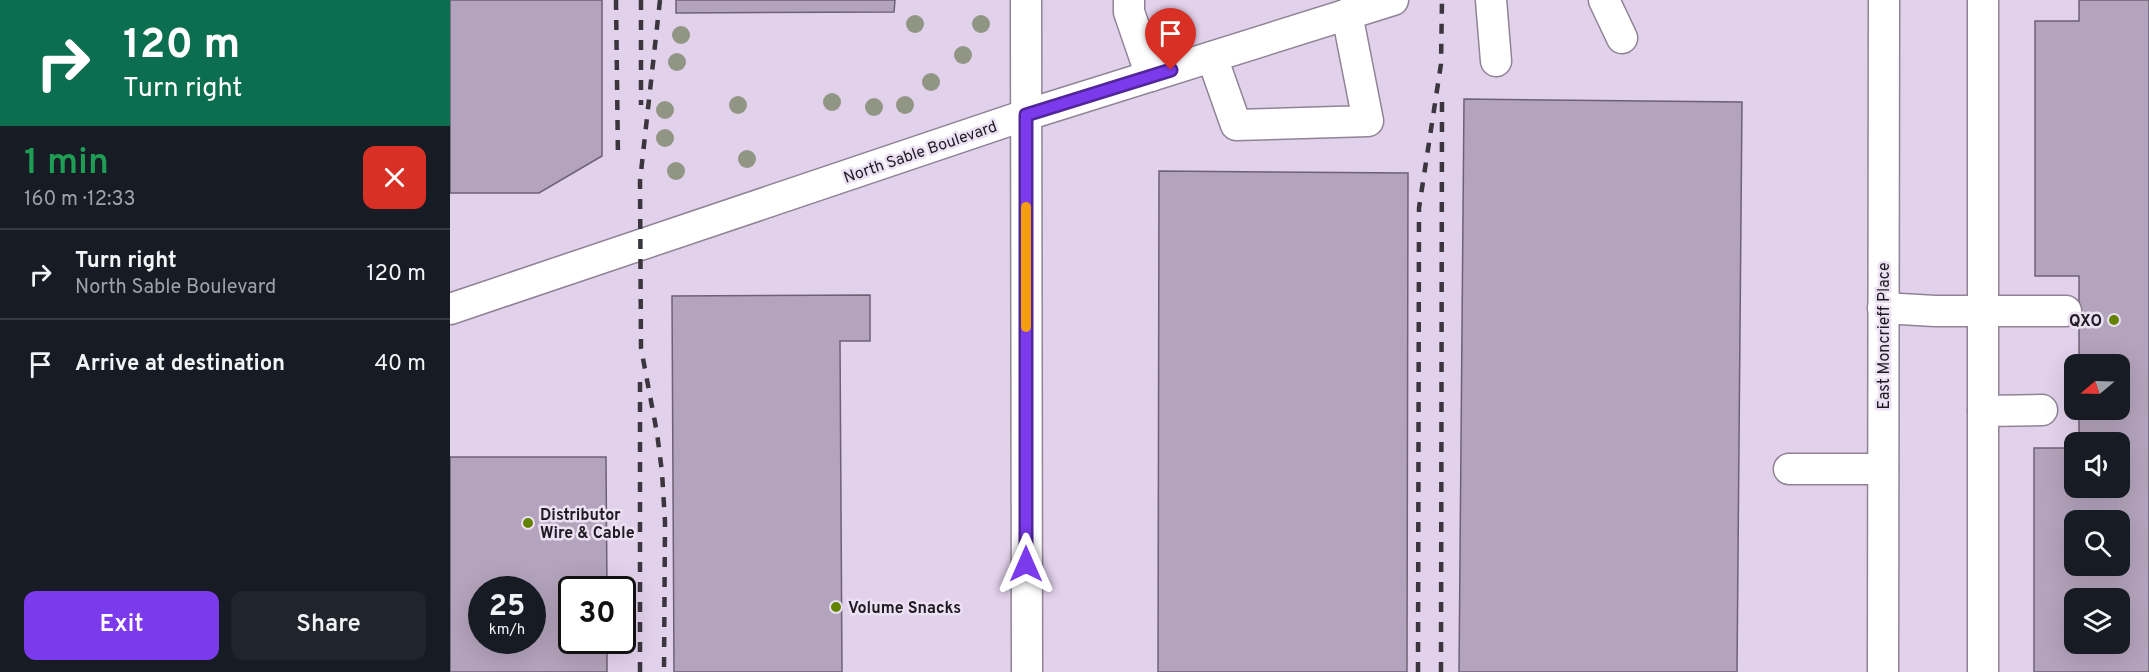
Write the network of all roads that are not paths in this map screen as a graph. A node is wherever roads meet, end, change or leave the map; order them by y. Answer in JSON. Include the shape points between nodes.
{"nodes":[{"id":1,"x":1026,"y":0,"type":"edge"},
{"id":2,"x":1129,"y":0,"type":"edge"},
{"id":3,"x":1393,"y":0,"type":"edge"},
{"id":4,"x":1491,"y":0,"type":"edge"},
{"id":5,"x":1604,"y":0,"type":"edge"},
{"id":6,"x":1884,"y":0,"type":"edge"},
{"id":7,"x":1983,"y":0,"type":"edge"},
{"id":8,"x":1347,"y":14,"type":"junction"},
{"id":9,"x":1622,"y":38,"type":"dead end"},
{"id":10,"x":1212,"y":57,"type":"junction"},
{"id":11,"x":1496,"y":62,"type":"dead end"},
{"id":12,"x":1151,"y":76,"type":"junction"},
{"id":13,"x":1026,"y":115,"type":"junction"},
{"id":14,"x":1883,"y":308,"type":"junction"},
{"id":15,"x":450,"y":309,"type":"edge"},
{"id":16,"x":1983,"y":310,"type":"junction"},
{"id":17,"x":2066,"y":311,"type":"dead end"},
{"id":18,"x":2042,"y":410,"type":"dead end"},
{"id":19,"x":1983,"y":411,"type":"junction"},
{"id":20,"x":1789,"y":469,"type":"dead end"},
{"id":21,"x":1883,"y":469,"type":"junction"},
{"id":22,"x":1026,"y":672,"type":"edge"},
{"id":23,"x":1882,"y":672,"type":"edge"},
{"id":24,"x":1983,"y":672,"type":"edge"}],
"edges":[{"from":1,"to":13,"type":"street"},
{"from":2,"to":12,"type":"street","via":[[1129,12]]},
{"from":3,"to":8,"type":"street","name":"North Sable Boulevard"},
{"from":4,"to":11,"type":"street"},
{"from":5,"to":9,"type":"street"},
{"from":6,"to":14,"type":"street","name":"East Moncrieff Place"},
{"from":7,"to":16,"type":"street"},
{"from":8,"to":10,"type":"street","name":"North Sable Boulevard"},
{"from":8,"to":10,"type":"street","via":[[1368,121],[1236,125]]},
{"from":10,"to":12,"type":"street","name":"North Sable Boulevard"},
{"from":12,"to":13,"type":"street","name":"North Sable Boulevard"},
{"from":13,"to":15,"type":"street","name":"North Sable Boulevard"},
{"from":13,"to":22,"type":"street"},
{"from":14,"to":16,"type":"street"},
{"from":14,"to":21,"type":"street","name":"East Moncrieff Place"},
{"from":16,"to":17,"type":"street"},
{"from":16,"to":19,"type":"street"},
{"from":18,"to":19,"type":"street"},
{"from":19,"to":24,"type":"street"},
{"from":20,"to":21,"type":"street"},
{"from":21,"to":23,"type":"street","name":"East Moncrieff Place"}]}
